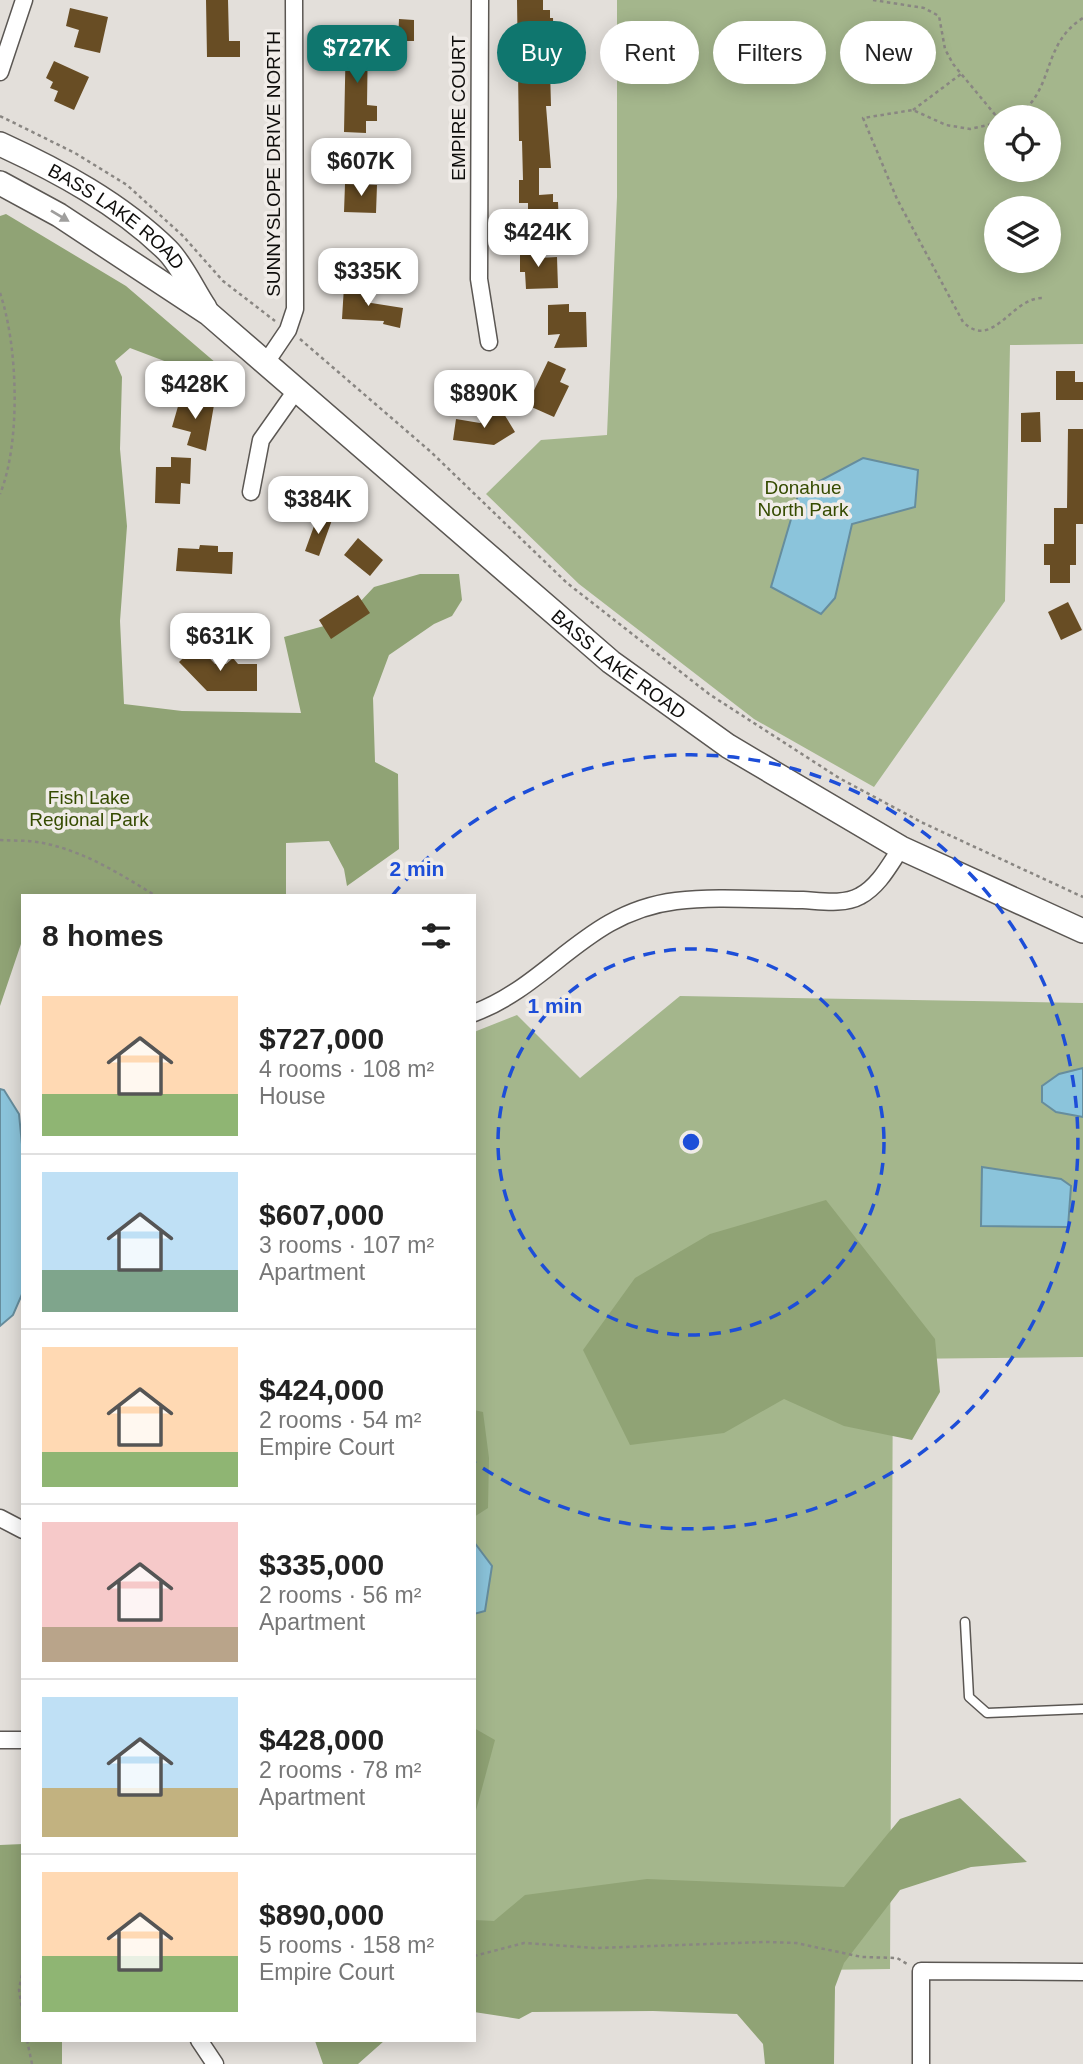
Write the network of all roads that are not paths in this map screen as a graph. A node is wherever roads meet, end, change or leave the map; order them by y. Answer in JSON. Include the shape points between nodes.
{"nodes":[{"id":1,"x":24,"y":0,"type":"edge"},
{"id":2,"x":294,"y":0,"type":"edge"},
{"id":3,"x":480,"y":0,"type":"edge"},
{"id":4,"x":0,"y":72,"type":"edge"},
{"id":5,"x":0,"y":144,"type":"edge"},
{"id":6,"x":0,"y":183,"type":"edge"},
{"id":7,"x":209,"y":314,"type":"junction"},
{"id":8,"x":489,"y":342,"type":"dead end"},
{"id":9,"x":267,"y":361,"type":"junction"},
{"id":10,"x":297,"y":389,"type":"junction"},
{"id":11,"x":251,"y":492,"type":"dead end"},
{"id":12,"x":901,"y":848,"type":"junction"},
{"id":13,"x":1083,"y":931,"type":"edge"},
{"id":14,"x":476,"y":1012,"type":"edge"},
{"id":15,"x":0,"y":1518,"type":"edge"},
{"id":16,"x":21,"y":1529,"type":"edge"},
{"id":17,"x":965,"y":1622,"type":"dead end"},
{"id":18,"x":1083,"y":1709,"type":"edge"},
{"id":19,"x":0,"y":1740,"type":"edge"},
{"id":20,"x":21,"y":1740,"type":"edge"},
{"id":21,"x":1083,"y":1972,"type":"edge"},
{"id":22,"x":200,"y":2042,"type":"edge"},
{"id":23,"x":215,"y":2064,"type":"edge"},
{"id":24,"x":921,"y":2064,"type":"edge"}],
"edges":[{"from":1,"to":4,"type":"street"},
{"from":2,"to":9,"type":"street","name":"SUNNYSLOPE DRIVE NORTH","via":[[295,309],[288,330]]},
{"from":3,"to":8,"type":"street","name":"EMPIRE COURT","via":[[479,279]]},
{"from":5,"to":7,"type":"main road","name":"BASS LAKE ROAD","via":[[77,183],[134,222],[169,252]]},
{"from":6,"to":7,"type":"main road","name":"BASS LAKE ROAD","one_way":true,"via":[[59,215]]},
{"from":7,"to":9,"type":"main road","name":"BASS LAKE ROAD"},
{"from":9,"to":10,"type":"main road","name":"BASS LAKE ROAD"},
{"from":10,"to":11,"type":"street","via":[[261,440]]},
{"from":10,"to":12,"type":"main road","name":"BASS LAKE ROAD","via":[[611,662],[728,746]]},
{"from":12,"to":13,"type":"main road","name":"BASS LAKE ROAD"},
{"from":12,"to":14,"type":"street","via":[[873,887],[851,900],[711,899],[638,909],[603,925],[515,993]]},
{"from":15,"to":16,"type":"street"},
{"from":17,"to":18,"type":"lane","via":[[969,1697],[987,1713]]},
{"from":19,"to":20,"type":"street"},
{"from":21,"to":24,"type":"street","via":[[921,1971]]},
{"from":22,"to":23,"type":"street"}]}
